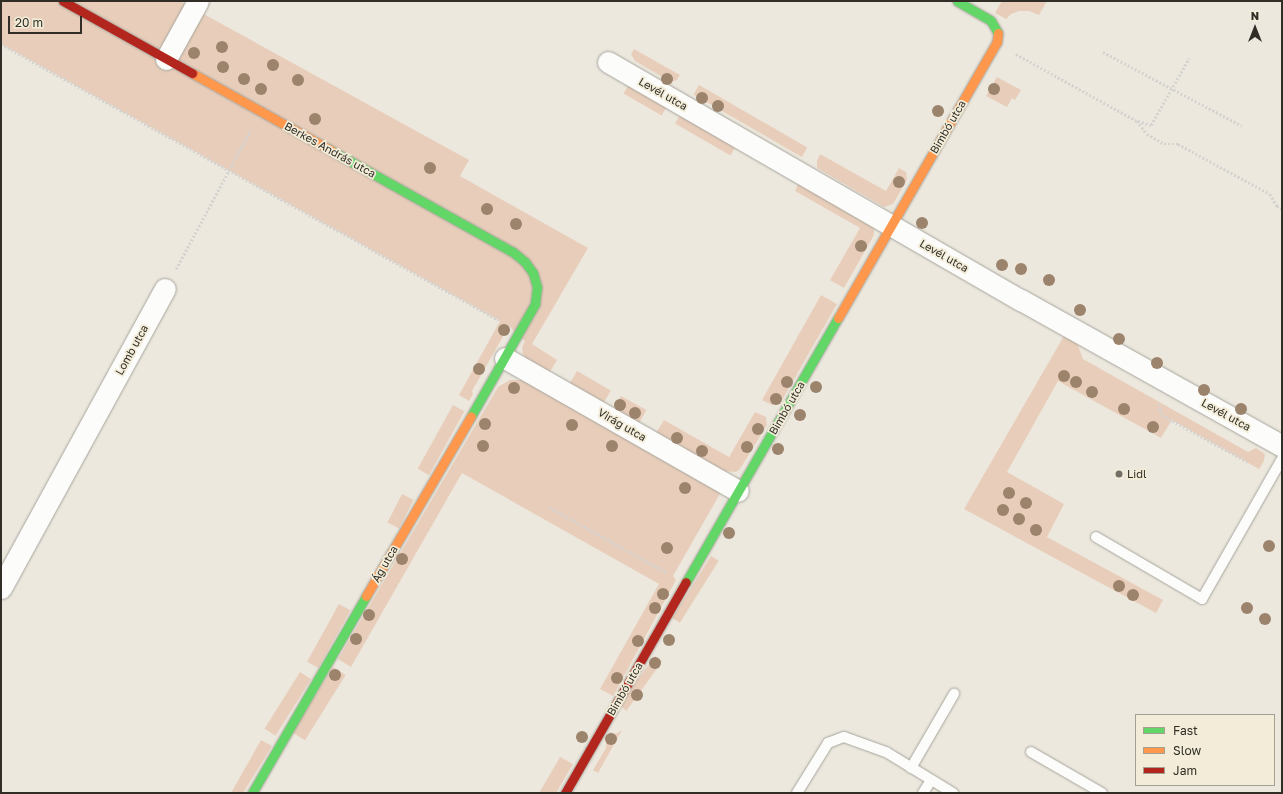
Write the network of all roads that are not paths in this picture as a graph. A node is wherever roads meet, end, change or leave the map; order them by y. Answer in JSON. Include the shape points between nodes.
{"nodes":[{"id":1,"x":63,"y":1,"type":"edge"},
{"id":2,"x":198,"y":1,"type":"edge"},
{"id":3,"x":956,"y":1,"type":"edge"},
{"id":4,"x":166,"y":59,"type":"junction"},
{"id":5,"x":608,"y":62,"type":"dead end"},
{"id":6,"x":891,"y":226,"type":"junction"},
{"id":7,"x":165,"y":289,"type":"road end"},
{"id":8,"x":518,"y":334,"type":"joint"},
{"id":9,"x":505,"y":358,"type":"junction"},
{"id":10,"x":1282,"y":446,"type":"edge"},
{"id":11,"x":1282,"y":460,"type":"edge"},
{"id":12,"x":738,"y":491,"type":"junction"},
{"id":13,"x":1096,"y":537,"type":"dead end"},
{"id":14,"x":1,"y":588,"type":"edge"},
{"id":15,"x":954,"y":694,"type":"dead end"},
{"id":16,"x":1031,"y":752,"type":"dead end"},
{"id":17,"x":910,"y":768,"type":"junction"},
{"id":18,"x":931,"y":780,"type":"junction"},
{"id":19,"x":252,"y":793,"type":"edge"},
{"id":20,"x":565,"y":793,"type":"edge"},
{"id":21,"x":797,"y":793,"type":"edge"},
{"id":22,"x":923,"y":793,"type":"edge"},
{"id":23,"x":953,"y":793,"type":"edge"},
{"id":24,"x":1102,"y":793,"type":"edge"}],
"edges":[{"from":1,"to":4,"type":"street","name":"Berkes András utca"},
{"from":2,"to":4,"type":"street"},
{"from":3,"to":6,"type":"street","name":"Bimbó utca","via":[[991,21],[998,32],[997,42]]},
{"from":4,"to":8,"type":"street","name":"Berkes András utca","via":[[513,252],[533,273],[537,287],[535,304]]},
{"from":5,"to":6,"type":"street","name":"Levél utca"},
{"from":6,"to":10,"type":"street","name":"Levél utca"},
{"from":6,"to":12,"type":"street","name":"Bimbó utca"},
{"from":7,"to":14,"type":"street","name":"Lomb utca"},
{"from":8,"to":9,"type":"street","name":"Ág utca"},
{"from":9,"to":12,"type":"street","name":"Virág utca"},
{"from":9,"to":19,"type":"street","name":"Ág utca"},
{"from":11,"to":13,"type":"lane","via":[[1202,598]]},
{"from":12,"to":20,"type":"street","name":"Bimbó utca"},
{"from":15,"to":17,"type":"lane"},
{"from":16,"to":24,"type":"lane"},
{"from":17,"to":18,"type":"lane"},
{"from":17,"to":21,"type":"lane","via":[[886,752],[844,737],[828,743]]},
{"from":18,"to":22,"type":"lane"},
{"from":18,"to":23,"type":"lane"}]}
